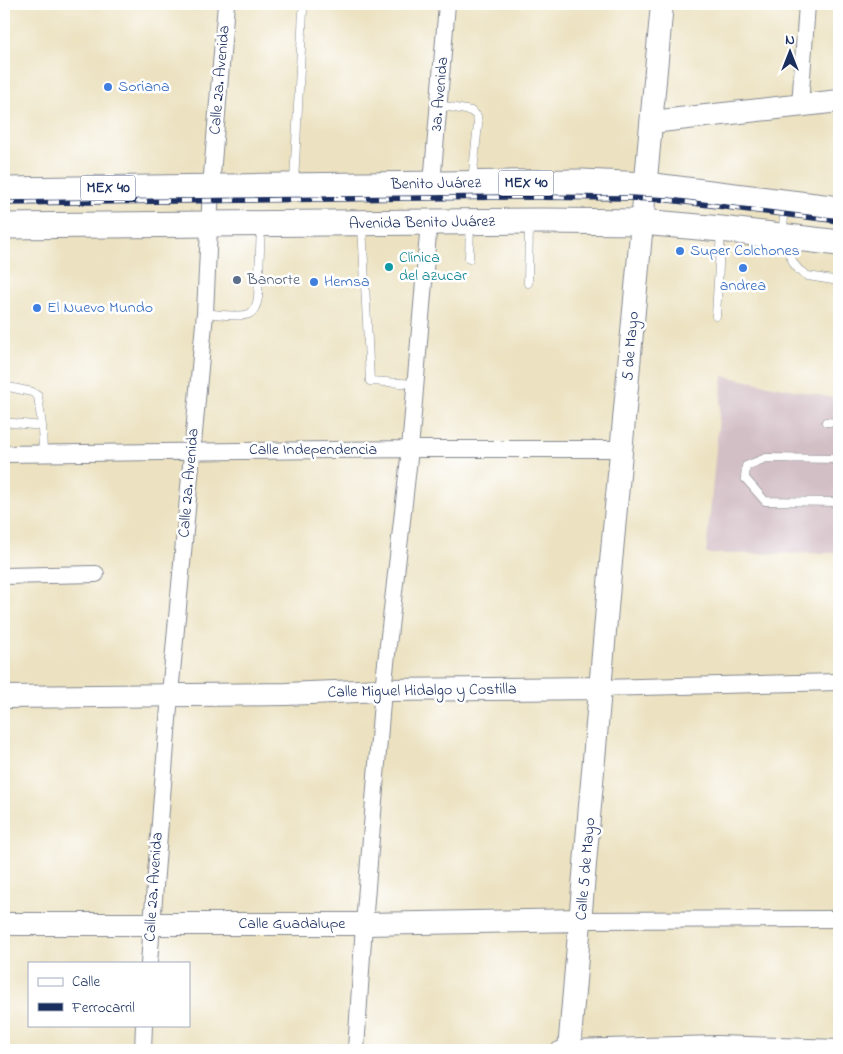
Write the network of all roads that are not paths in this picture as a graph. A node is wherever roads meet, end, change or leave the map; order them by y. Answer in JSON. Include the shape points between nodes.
{"nodes":[{"id":1,"x":226,"y":4,"type":"edge"},
{"id":2,"x":447,"y":4,"type":"edge"},
{"id":3,"x":662,"y":4,"type":"edge"},
{"id":4,"x":807,"y":4,"type":"edge"},
{"id":5,"x":303,"y":11,"type":"dead end"},
{"id":6,"x":839,"y":102,"type":"edge"},
{"id":7,"x":439,"y":106,"type":"junction"},
{"id":8,"x":800,"y":106,"type":"junction"},
{"id":9,"x":652,"y":122,"type":"junction"},
{"id":10,"x":472,"y":183,"type":"junction"},
{"id":11,"x":432,"y":184,"type":"junction"},
{"id":12,"x":646,"y":184,"type":"junction"},
{"id":13,"x":294,"y":186,"type":"junction"},
{"id":14,"x":212,"y":187,"type":"junction"},
{"id":15,"x":4,"y":190,"type":"edge"},
{"id":16,"x":786,"y":202,"type":"junction"},
{"id":17,"x":832,"y":208,"type":"edge"},
{"id":18,"x":429,"y":222,"type":"junction"},
{"id":19,"x":470,"y":222,"type":"junction"},
{"id":20,"x":529,"y":222,"type":"junction"},
{"id":21,"x":642,"y":222,"type":"junction"},
{"id":22,"x":362,"y":223,"type":"junction"},
{"id":23,"x":261,"y":224,"type":"junction"},
{"id":24,"x":209,"y":225,"type":"junction"},
{"id":25,"x":4,"y":226,"type":"edge"},
{"id":26,"x":721,"y":229,"type":"junction"},
{"id":27,"x":782,"y":237,"type":"junction"},
{"id":28,"x":830,"y":242,"type":"edge"},
{"id":29,"x":469,"y":259,"type":"dead end"},
{"id":30,"x":839,"y":281,"type":"edge"},
{"id":31,"x":528,"y":284,"type":"dead end"},
{"id":32,"x":205,"y":313,"type":"junction"},
{"id":33,"x":716,"y":316,"type":"dead end"},
{"id":34,"x":416,"y":384,"type":"junction"},
{"id":35,"x":4,"y":386,"type":"edge"},
{"id":36,"x":4,"y":422,"type":"edge"},
{"id":37,"x":826,"y":422,"type":"dead end"},
{"id":38,"x":839,"y":423,"type":"edge"},
{"id":39,"x":42,"y":426,"type":"junction"},
{"id":40,"x":410,"y":449,"type":"junction"},
{"id":41,"x":622,"y":449,"type":"junction"},
{"id":42,"x":192,"y":451,"type":"junction"},
{"id":43,"x":42,"y":453,"type":"junction"},
{"id":44,"x":4,"y":454,"type":"edge"},
{"id":45,"x":839,"y":460,"type":"edge"},
{"id":46,"x":839,"y":502,"type":"edge"},
{"id":47,"x":96,"y":574,"type":"dead end"},
{"id":48,"x":4,"y":576,"type":"edge"},
{"id":49,"x":839,"y":682,"type":"edge"},
{"id":50,"x":601,"y":688,"type":"junction"},
{"id":51,"x":383,"y":690,"type":"junction"},
{"id":52,"x":170,"y":694,"type":"junction"},
{"id":53,"x":4,"y":697,"type":"edge"},
{"id":54,"x":839,"y":919,"type":"edge"},
{"id":55,"x":581,"y":920,"type":"junction"},
{"id":56,"x":4,"y":924,"type":"edge"},
{"id":57,"x":151,"y":924,"type":"junction"},
{"id":58,"x":364,"y":924,"type":"junction"},
{"id":59,"x":148,"y":962,"type":"edge"},
{"id":60,"x":144,"y":1026,"type":"edge"},
{"id":61,"x":839,"y":1048,"type":"edge"},
{"id":62,"x":566,"y":1049,"type":"edge"},
{"id":63,"x":142,"y":1050,"type":"edge"},
{"id":64,"x":356,"y":1050,"type":"edge"}],
"edges":[{"from":1,"to":14,"type":"street","name":"Calle 2a. Avenida"},
{"from":2,"to":7,"type":"street","name":"3a. Avenida"},
{"from":3,"to":9,"type":"street","name":"5 de Mayo"},
{"from":4,"to":8,"type":"street"},
{"from":5,"to":13,"type":"lane"},
{"from":6,"to":8,"type":"street"},
{"from":7,"to":10,"type":"lane","via":[[471,111],[477,116]]},
{"from":7,"to":11,"type":"street","name":"3a. Avenida"},
{"from":8,"to":9,"type":"street"},
{"from":9,"to":12,"type":"street","name":"5 de Mayo"},
{"from":10,"to":11,"type":"main road","name":"Benito Juárez","number":"MEX 40"},
{"from":10,"to":12,"type":"main road","name":"Benito Juárez","number":"MEX 40"},
{"from":11,"to":13,"type":"main road","name":"Benito Juárez","number":"MEX 40"},
{"from":12,"to":16,"type":"main road","name":"Benito Juárez","number":"MEX 40"},
{"from":12,"to":21,"type":"street","name":"5 de Mayo"},
{"from":13,"to":14,"type":"main road","name":"Benito Juárez","number":"MEX 40"},
{"from":14,"to":15,"type":"main road","number":"MEX 40"},
{"from":14,"to":24,"type":"street","name":"Calle 2a. Avenida"},
{"from":16,"to":17,"type":"main road","name":"Benito Juárez","number":"MEX 40"},
{"from":16,"to":27,"type":"lane"},
{"from":17,"to":28,"type":"main road"},
{"from":18,"to":19,"type":"main road","name":"Avenida Benito Juárez"},
{"from":18,"to":22,"type":"main road","name":"Avenida Benito Juárez"},
{"from":18,"to":34,"type":"street"},
{"from":19,"to":20,"type":"main road","name":"Avenida Benito Juárez"},
{"from":19,"to":29,"type":"lane"},
{"from":20,"to":21,"type":"main road","name":"Avenida Benito Juárez"},
{"from":20,"to":31,"type":"lane"},
{"from":21,"to":26,"type":"main road","name":"Avenida Benito Juárez"},
{"from":21,"to":41,"type":"street","name":"5 de Mayo"},
{"from":22,"to":23,"type":"main road","name":"Avenida Benito Juárez"},
{"from":22,"to":34,"type":"lane","via":[[370,381]]},
{"from":23,"to":24,"type":"main road","name":"Avenida Benito Juárez"},
{"from":23,"to":32,"type":"lane","via":[[256,308],[249,314],[240,315]]},
{"from":24,"to":25,"type":"main road","name":"Avenida Benito Juárez"},
{"from":24,"to":32,"type":"street","name":"Calle 2a. Avenida"},
{"from":26,"to":27,"type":"main road","name":"Avenida Benito Juárez"},
{"from":26,"to":33,"type":"lane"},
{"from":27,"to":28,"type":"main road","name":"Avenida Benito Juárez"},
{"from":27,"to":30,"type":"lane","via":[[799,270],[808,276]]},
{"from":32,"to":42,"type":"street","name":"Calle 2a. Avenida"},
{"from":34,"to":40,"type":"street"},
{"from":35,"to":39,"type":"lane","via":[[38,396]]},
{"from":36,"to":39,"type":"lane"},
{"from":37,"to":38,"type":"lane"},
{"from":39,"to":43,"type":"lane"},
{"from":40,"to":41,"type":"street","name":"Calle Independencia"},
{"from":40,"to":42,"type":"street","name":"Calle Independencia"},
{"from":40,"to":51,"type":"street"},
{"from":41,"to":50,"type":"street","name":"5 de Mayo"},
{"from":42,"to":43,"type":"street","name":"Calle Independencia"},
{"from":42,"to":52,"type":"street","name":"Calle 2a. Avenida"},
{"from":43,"to":44,"type":"street","name":"Calle Independencia"},
{"from":45,"to":46,"type":"lane","via":[[766,458],[746,466],[744,478],[765,501]]},
{"from":47,"to":48,"type":"street"},
{"from":49,"to":50,"type":"street","name":"Calle Miguel Hidalgo y Costilla"},
{"from":50,"to":51,"type":"street","name":"Calle Miguel Hidalgo y Costilla"},
{"from":50,"to":55,"type":"street","name":"Calle 5 de Mayo"},
{"from":51,"to":52,"type":"street","name":"Calle Miguel Hidalgo y Costilla"},
{"from":51,"to":58,"type":"street"},
{"from":52,"to":53,"type":"street","name":"Calle Miguel Hidalgo y Costilla"},
{"from":52,"to":57,"type":"street","name":"Calle 2a. Avenida"},
{"from":54,"to":55,"type":"street"},
{"from":55,"to":58,"type":"street","name":"Calle Guadalupe"},
{"from":55,"to":62,"type":"street","name":"Calle 5 de Mayo"},
{"from":56,"to":57,"type":"street","name":"Calle Guadalupe"},
{"from":57,"to":58,"type":"street","name":"Calle Guadalupe"},
{"from":57,"to":59,"type":"street","name":"Calle 2a. Avenida"},
{"from":58,"to":64,"type":"street"},
{"from":60,"to":63,"type":"street"},
{"from":61,"to":62,"type":"street","via":[[717,1044]]}]}
